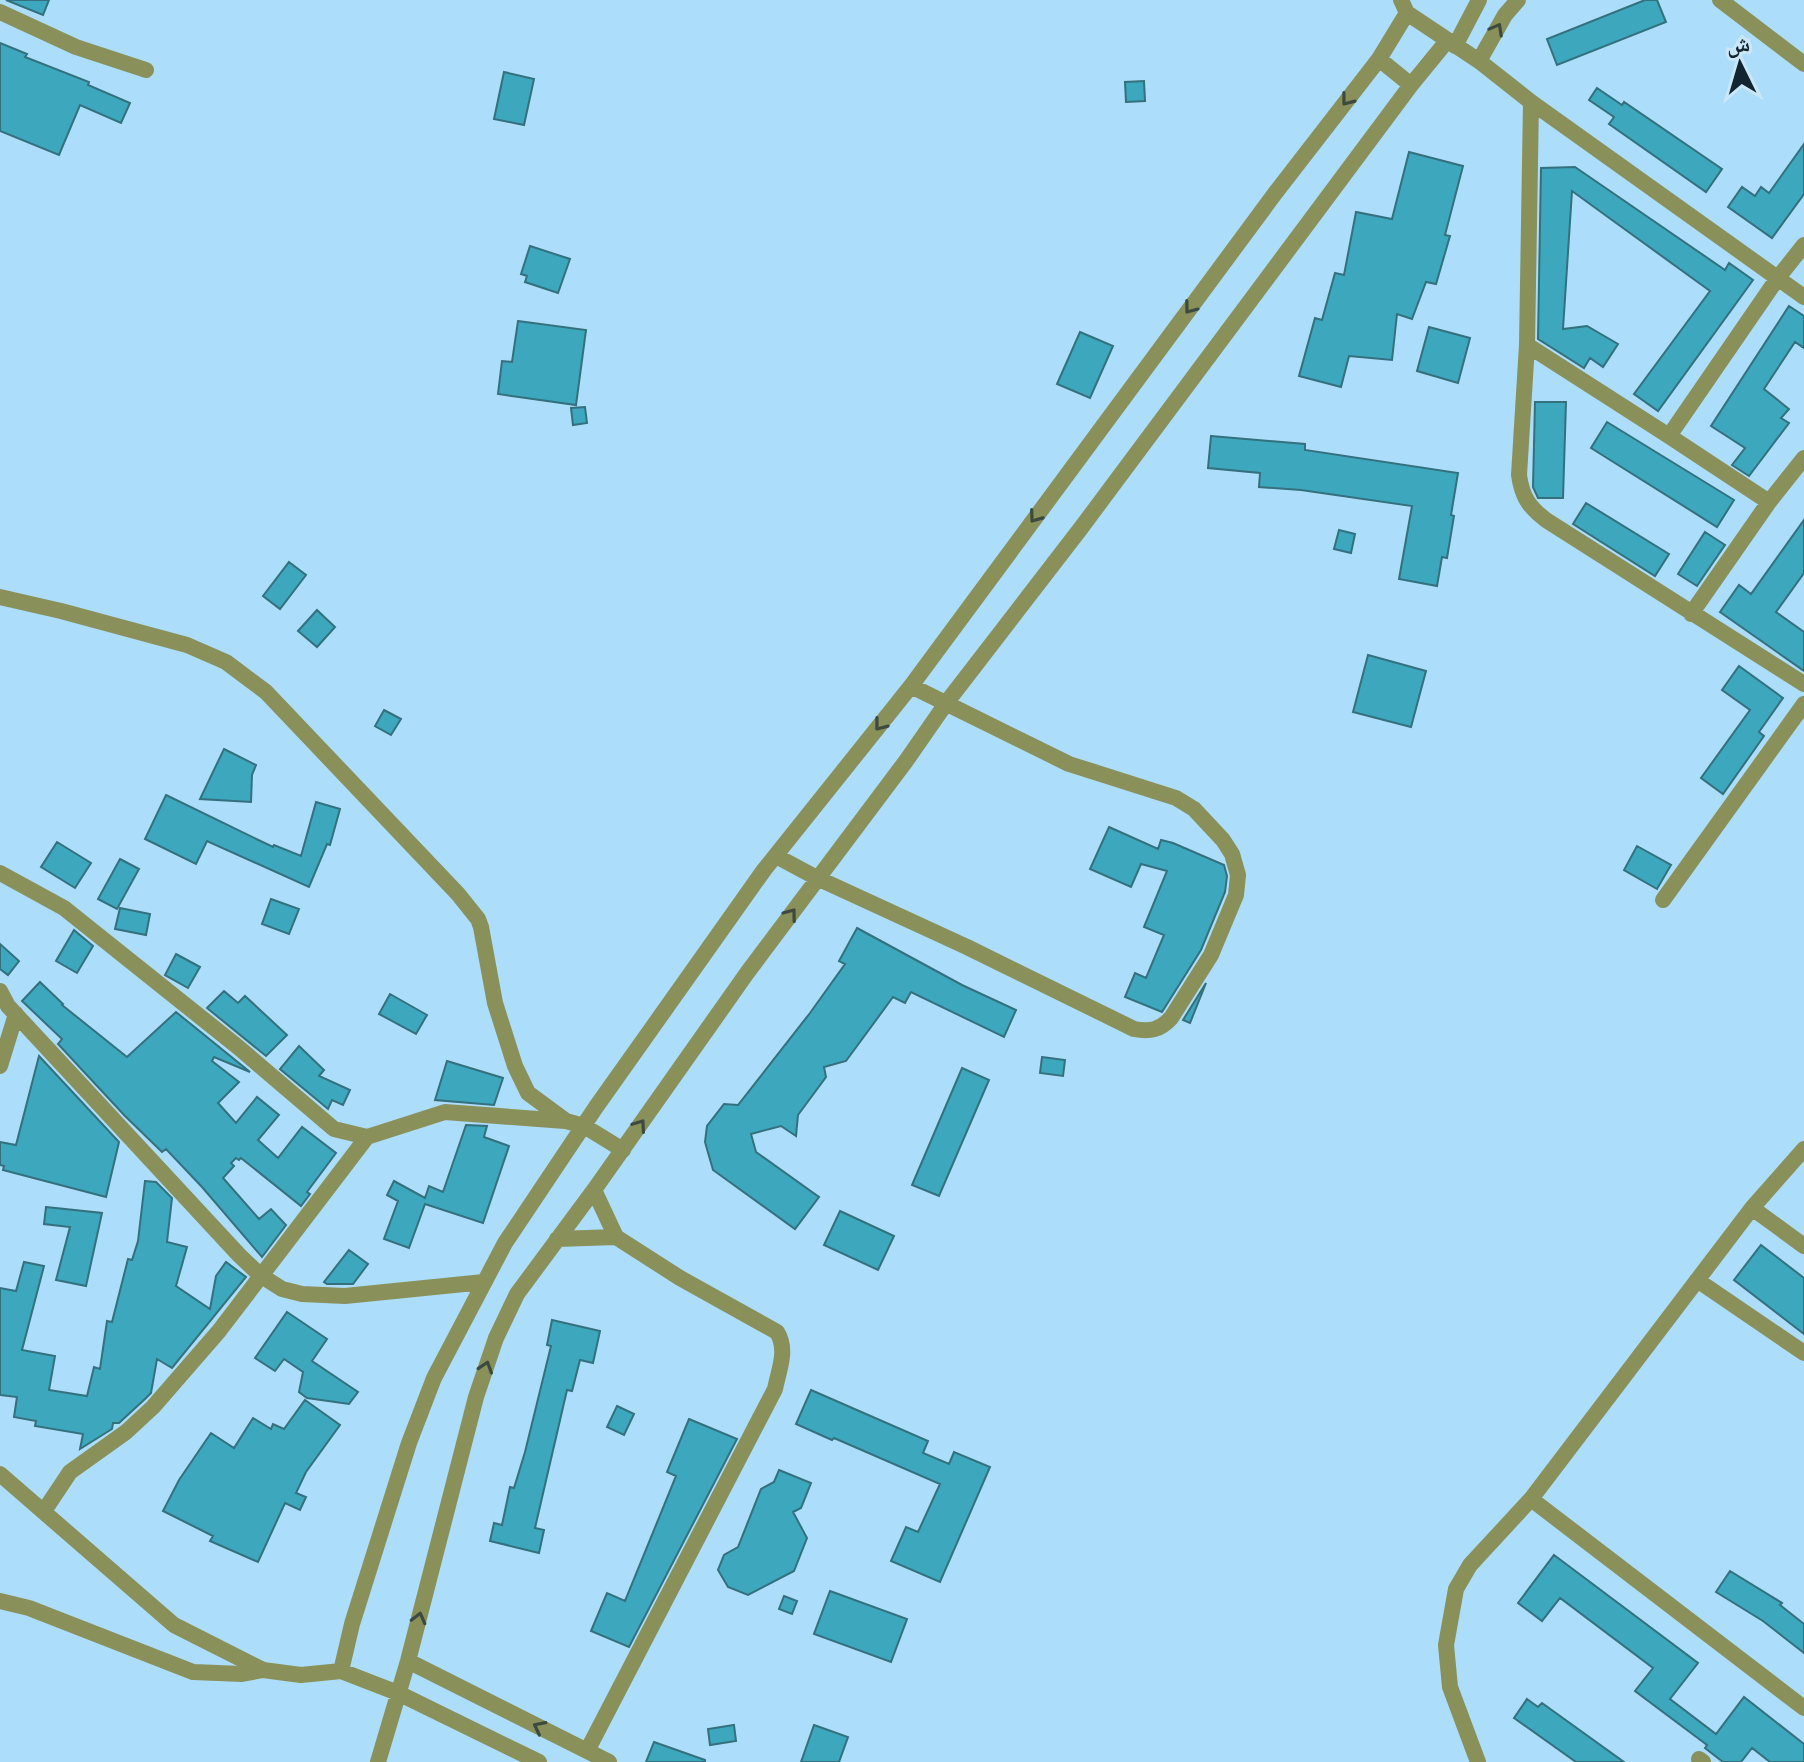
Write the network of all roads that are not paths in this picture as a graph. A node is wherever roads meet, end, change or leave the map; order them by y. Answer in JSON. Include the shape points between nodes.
{"nodes":[{"id":1,"x":1479,"y":0,"type":"edge"},
{"id":2,"x":1518,"y":0,"type":"edge"},
{"id":3,"x":1720,"y":0,"type":"edge"},
{"id":4,"x":1404,"y":6,"type":"edge"},
{"id":5,"x":0,"y":12,"type":"edge"},
{"id":6,"x":1451,"y":44,"type":"junction"},
{"id":7,"x":1379,"y":59,"type":"junction"},
{"id":8,"x":1479,"y":61,"type":"junction"},
{"id":9,"x":1804,"y":64,"type":"edge"},
{"id":10,"x":146,"y":70,"type":"dead end"},
{"id":11,"x":1411,"y":85,"type":"junction"},
{"id":12,"x":1531,"y":102,"type":"junction"},
{"id":13,"x":1804,"y":245,"type":"edge"},
{"id":14,"x":1777,"y":279,"type":"junction"},
{"id":15,"x":1804,"y":297,"type":"edge"},
{"id":16,"x":1527,"y":345,"type":"junction"},
{"id":17,"x":1669,"y":436,"type":"junction"},
{"id":18,"x":1804,"y":458,"type":"edge"},
{"id":19,"x":1769,"y":502,"type":"junction"},
{"id":20,"x":0,"y":597,"type":"edge"},
{"id":21,"x":1691,"y":614,"type":"junction"},
{"id":22,"x":1804,"y":684,"type":"edge"},
{"id":23,"x":911,"y":686,"type":"junction"},
{"id":24,"x":947,"y":702,"type":"junction"},
{"id":25,"x":1804,"y":704,"type":"edge"},
{"id":26,"x":776,"y":856,"type":"junction"},
{"id":27,"x":0,"y":873,"type":"edge"},
{"id":28,"x":817,"y":878,"type":"junction"},
{"id":29,"x":1663,"y":900,"type":"dead end"},
{"id":30,"x":0,"y":991,"type":"edge"},
{"id":31,"x":16,"y":1014,"type":"junction"},
{"id":32,"x":0,"y":1066,"type":"edge"},
{"id":33,"x":566,"y":1121,"type":"junction"},
{"id":34,"x":584,"y":1126,"type":"junction"},
{"id":35,"x":367,"y":1137,"type":"junction"},
{"id":36,"x":1804,"y":1149,"type":"edge"},
{"id":37,"x":623,"y":1150,"type":"junction"},
{"id":38,"x":594,"y":1190,"type":"junction"},
{"id":39,"x":1752,"y":1208,"type":"junction"},
{"id":40,"x":616,"y":1237,"type":"junction"},
{"id":41,"x":557,"y":1239,"type":"junction"},
{"id":42,"x":1804,"y":1246,"type":"edge"},
{"id":43,"x":260,"y":1275,"type":"junction"},
{"id":44,"x":1697,"y":1280,"type":"junction"},
{"id":45,"x":484,"y":1282,"type":"junction"},
{"id":46,"x":1804,"y":1353,"type":"edge"},
{"id":47,"x":0,"y":1474,"type":"edge"},
{"id":48,"x":1531,"y":1499,"type":"junction"},
{"id":49,"x":44,"y":1511,"type":"junction"},
{"id":50,"x":0,"y":1601,"type":"edge"},
{"id":51,"x":408,"y":1661,"type":"junction"},
{"id":52,"x":263,"y":1670,"type":"junction"},
{"id":53,"x":341,"y":1671,"type":"junction"},
{"id":54,"x":398,"y":1693,"type":"junction"},
{"id":55,"x":1804,"y":1708,"type":"edge"},
{"id":56,"x":587,"y":1751,"type":"junction"},
{"id":57,"x":378,"y":1762,"type":"edge"},
{"id":58,"x":539,"y":1762,"type":"edge"},
{"id":59,"x":609,"y":1762,"type":"edge"},
{"id":60,"x":1478,"y":1762,"type":"edge"}],
"edges":[{"from":1,"to":6,"type":"street"},
{"from":8,"to":2,"type":"street","one_way":true},
{"from":3,"to":9,"type":"street"},
{"from":4,"to":6,"type":"street"},
{"from":4,"to":7,"type":"street"},
{"from":5,"to":10,"type":"street","via":[[76,47]]},
{"from":6,"to":8,"type":"street"},
{"from":6,"to":11,"type":"street"},
{"from":7,"to":11,"type":"street"},
{"from":7,"to":23,"type":"street","one_way":true},
{"from":8,"to":12,"type":"street"},
{"from":11,"to":24,"type":"street"},
{"from":12,"to":14,"type":"street"},
{"from":12,"to":16,"type":"street"},
{"from":13,"to":14,"type":"street"},
{"from":14,"to":15,"type":"street"},
{"from":14,"to":17,"type":"street"},
{"from":16,"to":17,"type":"street"},
{"from":16,"to":21,"type":"street","via":[[1519,475],[1530,507]]},
{"from":17,"to":19,"type":"street"},
{"from":18,"to":19,"type":"street"},
{"from":19,"to":21,"type":"street"},
{"from":20,"to":33,"type":"street","via":[[187,645],[226,662],[266,692],[478,919],[495,1003],[515,1066],[528,1093]]},
{"from":21,"to":22,"type":"street"},
{"from":23,"to":24,"type":"street"},
{"from":23,"to":26,"type":"street","one_way":true},
{"from":24,"to":28,"type":"street"},
{"from":24,"to":28,"type":"street","via":[[1069,764],[1176,798],[1223,840],[1238,875],[1236,895],[1211,955],[1171,1018],[1155,1030],[1134,1029]]},
{"from":25,"to":29,"type":"street"},
{"from":26,"to":28,"type":"street"},
{"from":26,"to":34,"type":"street"},
{"from":27,"to":35,"type":"street","via":[[64,908],[334,1129]]},
{"from":37,"to":28,"type":"street","one_way":true},
{"from":30,"to":31,"type":"street"},
{"from":31,"to":32,"type":"street"},
{"from":31,"to":43,"type":"street"},
{"from":33,"to":34,"type":"street"},
{"from":33,"to":35,"type":"street","via":[[445,1112]]},
{"from":34,"to":37,"type":"street"},
{"from":34,"to":45,"type":"street"},
{"from":35,"to":43,"type":"street"},
{"from":36,"to":39,"type":"street"},
{"from":37,"to":38,"type":"street"},
{"from":38,"to":40,"type":"street"},
{"from":38,"to":41,"type":"street"},
{"from":39,"to":42,"type":"street"},
{"from":39,"to":44,"type":"street"},
{"from":40,"to":41,"type":"street"},
{"from":40,"to":56,"type":"street","via":[[777,1332],[784,1351],[775,1389]]},
{"from":51,"to":41,"type":"street","one_way":true,"via":[[496,1338],[517,1294]]},
{"from":43,"to":45,"type":"street","via":[[302,1294],[345,1296]]},
{"from":43,"to":49,"type":"street","via":[[153,1407],[70,1472]]},
{"from":44,"to":46,"type":"street"},
{"from":44,"to":48,"type":"street"},
{"from":45,"to":53,"type":"street","via":[[434,1378],[409,1443]]},
{"from":47,"to":49,"type":"street"},
{"from":48,"to":55,"type":"street"},
{"from":48,"to":60,"type":"street","via":[[1470,1565],[1456,1589],[1446,1645],[1450,1687]]},
{"from":49,"to":52,"type":"street","via":[[174,1625]]},
{"from":50,"to":52,"type":"street","via":[[193,1672]]},
{"from":51,"to":54,"type":"street"},
{"from":56,"to":51,"type":"street","one_way":true},
{"from":52,"to":53,"type":"street","via":[[301,1675]]},
{"from":53,"to":54,"type":"street"},
{"from":54,"to":57,"type":"street"},
{"from":54,"to":58,"type":"street"},
{"from":56,"to":59,"type":"street"}]}
